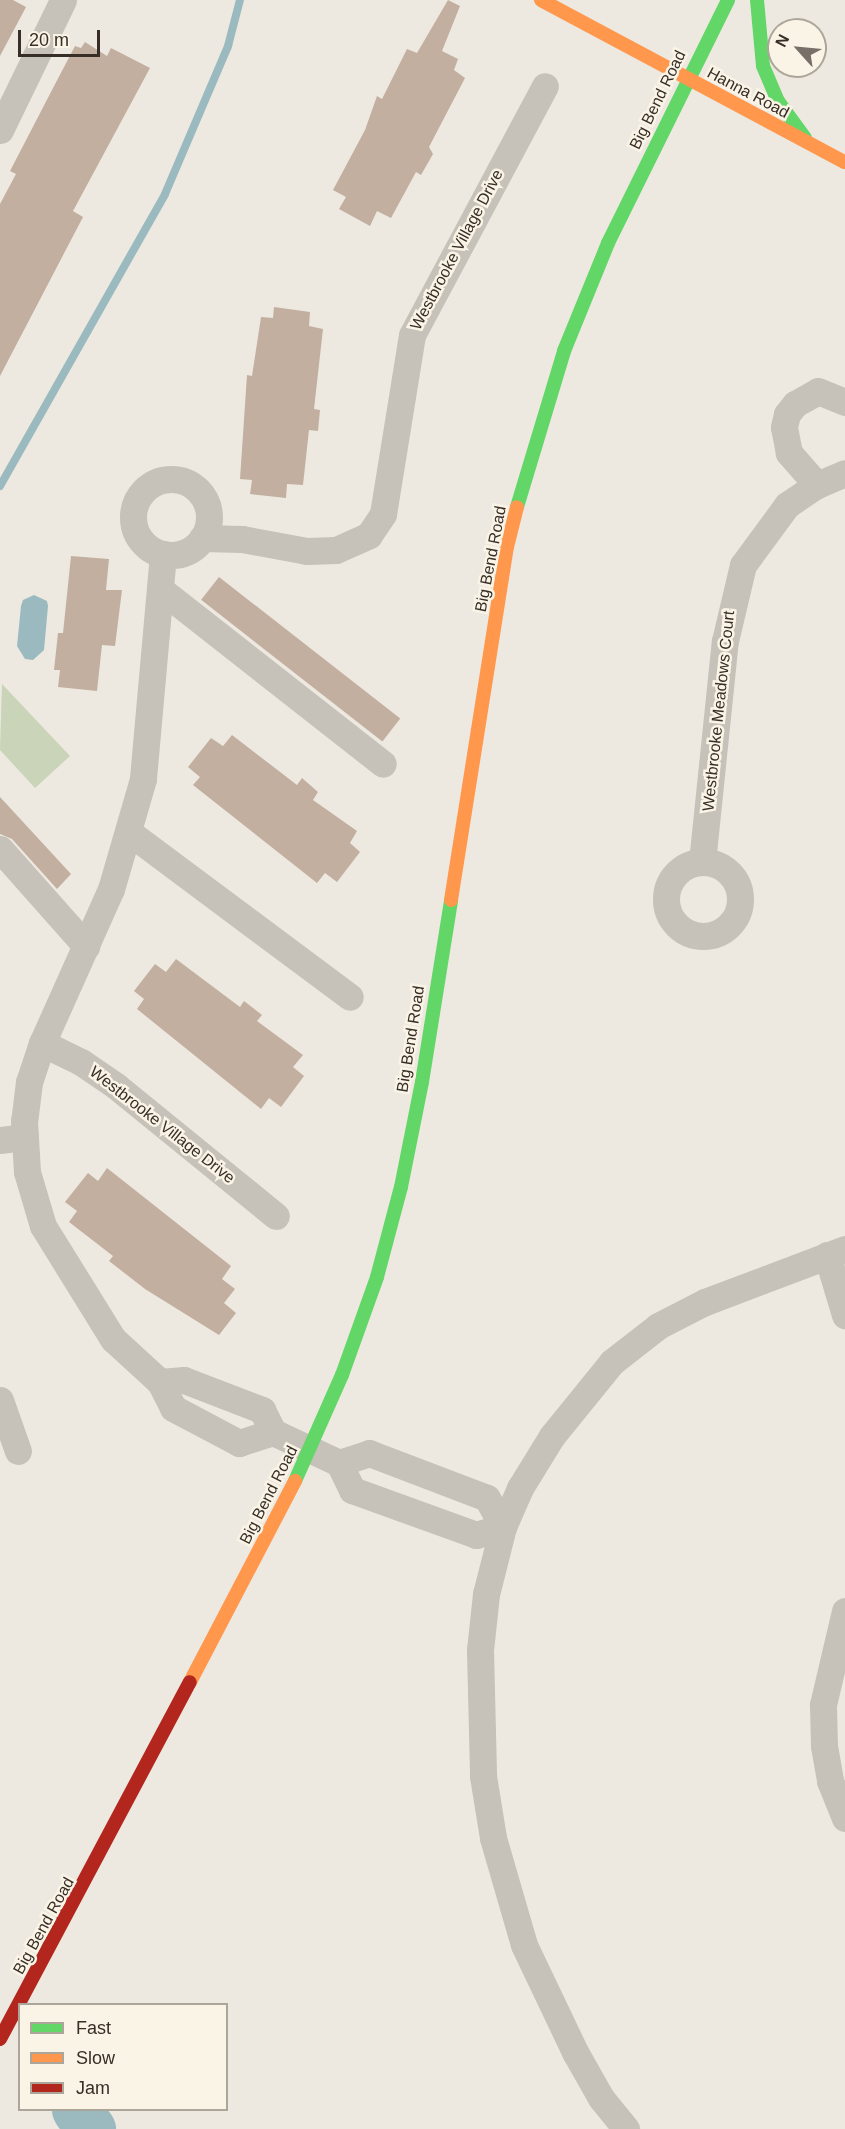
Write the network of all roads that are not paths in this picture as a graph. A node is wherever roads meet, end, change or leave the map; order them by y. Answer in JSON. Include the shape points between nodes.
{"nodes":[{"id":1,"x":63,"y":0,"type":"edge"},
{"id":2,"x":541,"y":0,"type":"edge"},
{"id":3,"x":728,"y":0,"type":"edge"},
{"id":4,"x":757,"y":0,"type":"edge"},
{"id":5,"x":686,"y":79,"type":"junction"},
{"id":6,"x":545,"y":86,"type":"dead end"},
{"id":7,"x":0,"y":130,"type":"edge"},
{"id":8,"x":810,"y":144,"type":"junction"},
{"id":9,"x":845,"y":162,"type":"edge"},
{"id":10,"x":845,"y":402,"type":"edge"},
{"id":11,"x":845,"y":473,"type":"edge"},
{"id":12,"x":817,"y":484,"type":"junction"},
{"id":13,"x":202,"y":538,"type":"junction"},
{"id":14,"x":163,"y":554,"type":"junction"},
{"id":15,"x":160,"y":589,"type":"junction"},
{"id":16,"x":383,"y":764,"type":"dead end"},
{"id":17,"x":130,"y":833,"type":"junction"},
{"id":18,"x":0,"y":849,"type":"edge"},
{"id":19,"x":702,"y":862,"type":"dead end"},
{"id":20,"x":86,"y":946,"type":"junction"},
{"id":21,"x":350,"y":998,"type":"dead end"},
{"id":22,"x":42,"y":1043,"type":"junction"},
{"id":23,"x":12,"y":1138,"type":"edge"},
{"id":24,"x":276,"y":1216,"type":"dead end"},
{"id":25,"x":836,"y":1252,"type":"edge"},
{"id":26,"x":845,"y":1315,"type":"edge"},
{"id":27,"x":160,"y":1382,"type":"junction"},
{"id":28,"x":0,"y":1400,"type":"edge"},
{"id":29,"x":273,"y":1432,"type":"junction"},
{"id":30,"x":312,"y":1449,"type":"junction"},
{"id":31,"x":18,"y":1451,"type":"dead end"},
{"id":32,"x":339,"y":1463,"type":"junction"},
{"id":33,"x":503,"y":1527,"type":"junction"},
{"id":34,"x":845,"y":1611,"type":"edge"},
{"id":35,"x":845,"y":1818,"type":"edge"},
{"id":36,"x":20,"y":2003,"type":"edge"},
{"id":37,"x":18,"y":2007,"type":"edge"},
{"id":38,"x":0,"y":2040,"type":"edge"},
{"id":39,"x":626,"y":2129,"type":"edge"}],
"edges":[{"from":1,"to":7,"type":"street"},
{"from":2,"to":5,"type":"main road","name":"Hanna Road"},
{"from":3,"to":5,"type":"main road","name":"Big Bend Road"},
{"from":4,"to":8,"type":"main road","via":[[763,66],[778,101]]},
{"from":5,"to":8,"type":"main road","name":"Hanna Road"},
{"from":5,"to":30,"type":"main road","name":"Big Bend Road","via":[[608,243],[564,351],[530,456],[507,547],[424,1070],[401,1187],[377,1277]]},
{"from":6,"to":13,"type":"street","name":"Westbrooke Village Drive","via":[[412,335],[384,514],[369,535],[336,550],[316,551],[242,539]]},
{"from":8,"to":9,"type":"main road","name":"Hanna Road"},
{"from":10,"to":12,"type":"street","via":[[831,393],[818,392],[800,400],[787,414],[784,427],[789,453]]},
{"from":11,"to":12,"type":"street","name":"Westbrooke Meadows Court"},
{"from":12,"to":19,"type":"street","name":"Westbrooke Meadows Court","via":[[787,505],[769,528],[743,565],[731,603]]},
{"from":13,"to":14,"type":"street","via":[[188,551]]},
{"from":13,"to":14,"type":"street","via":[[209,520],[202,495],[184,481],[160,481],[141,495],[134,517],[141,541]]},
{"from":14,"to":15,"type":"street"},
{"from":15,"to":16,"type":"street"},
{"from":15,"to":17,"type":"street","via":[[143,779]]},
{"from":17,"to":20,"type":"street"},
{"from":17,"to":21,"type":"street"},
{"from":18,"to":20,"type":"street"},
{"from":20,"to":22,"type":"street"},
{"from":22,"to":23,"type":"street"},
{"from":22,"to":24,"type":"street","name":"Westbrooke Village Drive","via":[[81,1062],[116,1086]]},
{"from":23,"to":27,"type":"street","via":[[43,1226],[113,1339]]},
{"from":25,"to":26,"type":"street"},
{"from":25,"to":33,"type":"street","via":[[705,1302],[658,1326],[612,1362],[552,1436],[520,1488]]},
{"from":27,"to":29,"type":"street","via":[[183,1380],[262,1410]]},
{"from":27,"to":29,"type":"street","via":[[173,1408],[238,1443]]},
{"from":28,"to":31,"type":"street"},
{"from":29,"to":30,"type":"street"},
{"from":30,"to":32,"type":"street"},
{"from":30,"to":36,"type":"main road","name":"Big Bend Road"},
{"from":32,"to":33,"type":"street","via":[[352,1490],[476,1536]]},
{"from":32,"to":33,"type":"street","via":[[369,1453],[487,1498]]},
{"from":33,"to":39,"type":"street","via":[[486,1594],[480,1650],[483,1776],[493,1838],[524,1945],[575,2052],[601,2098]]},
{"from":34,"to":35,"type":"street","via":[[823,1705],[830,1780]]},
{"from":37,"to":38,"type":"main road","name":"Big Bend Road"}]}
